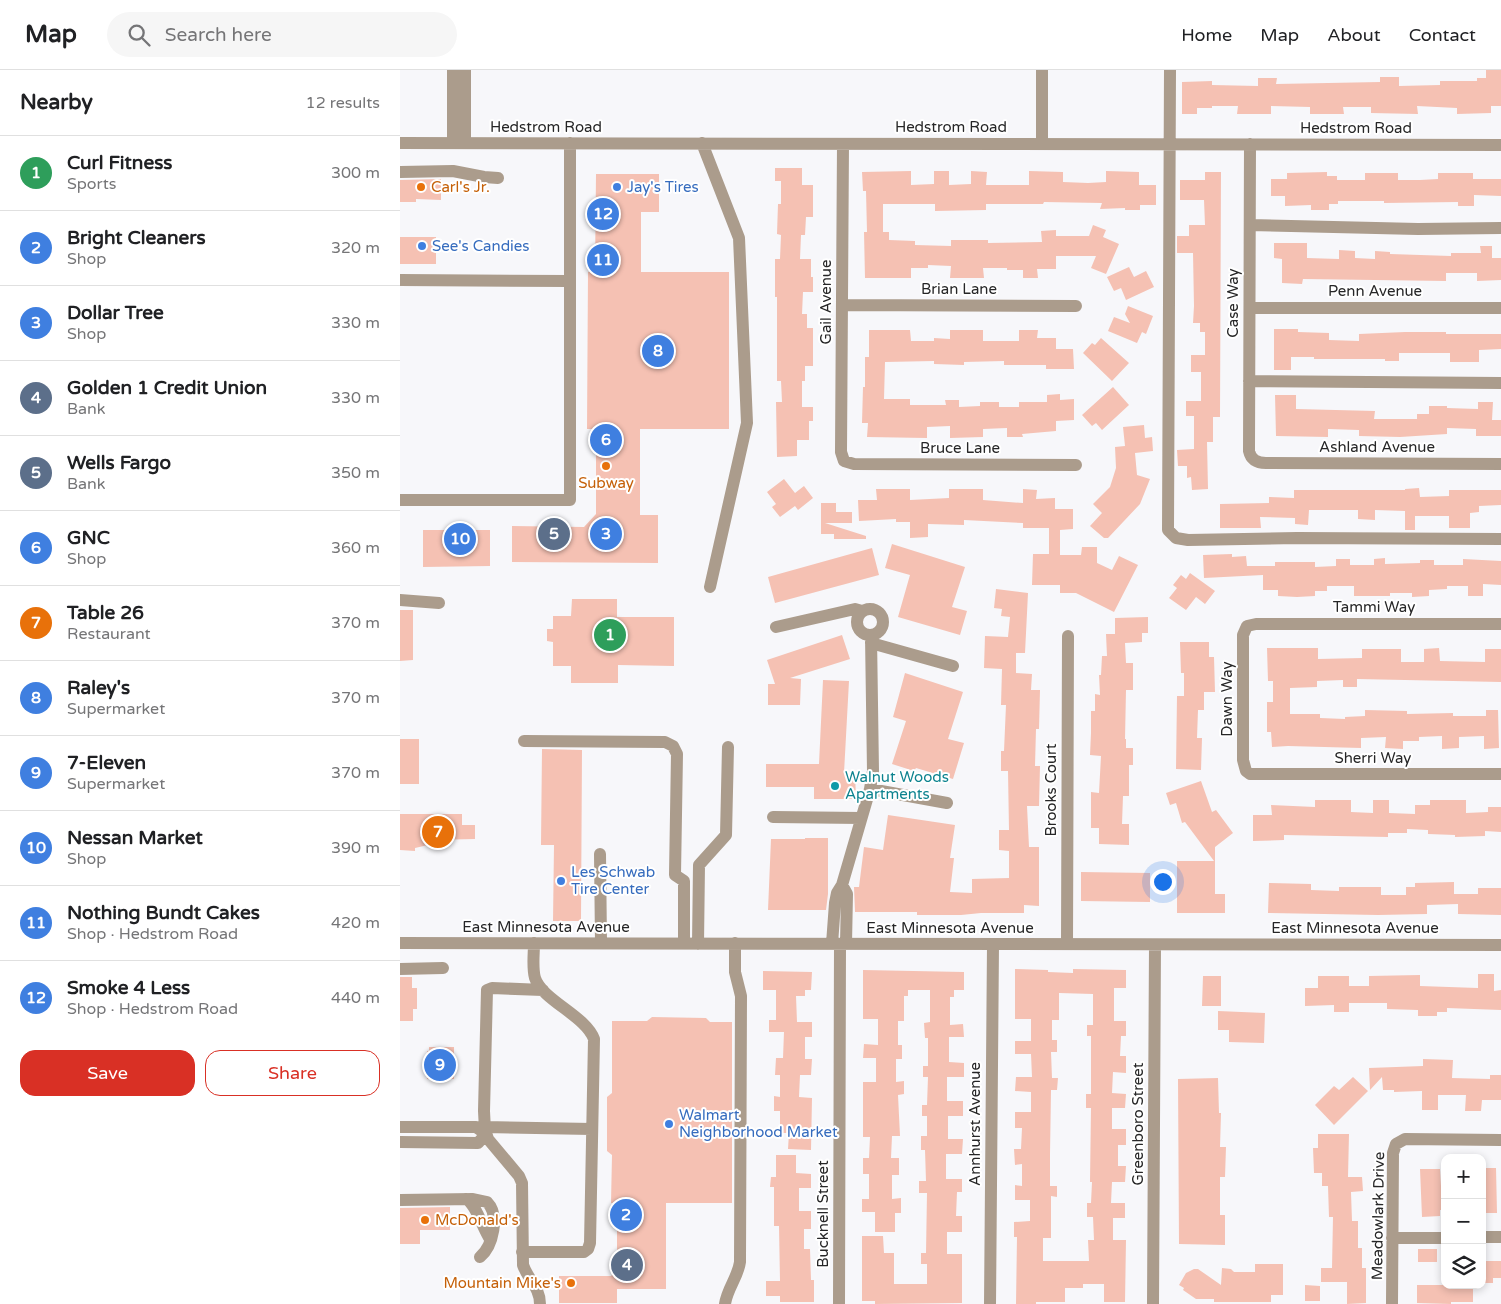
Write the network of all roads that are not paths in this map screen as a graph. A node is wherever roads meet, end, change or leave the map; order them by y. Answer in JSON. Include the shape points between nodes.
{"nodes":[{"id":1,"x":453,"y":70,"type":"edge"},
{"id":2,"x":465,"y":70,"type":"edge"},
{"id":3,"x":1042,"y":70,"type":"edge"},
{"id":4,"x":1170,"y":70,"type":"edge"},
{"id":5,"x":400,"y":143,"type":"edge"},
{"id":6,"x":459,"y":143,"type":"junction"},
{"id":7,"x":570,"y":143,"type":"junction"},
{"id":8,"x":702,"y":143,"type":"junction"},
{"id":9,"x":843,"y":144,"type":"junction"},
{"id":10,"x":1042,"y":144,"type":"junction"},
{"id":11,"x":1170,"y":144,"type":"junction"},
{"id":12,"x":1250,"y":144,"type":"junction"},
{"id":13,"x":1501,"y":145,"type":"edge"},
{"id":14,"x":400,"y":172,"type":"edge"},
{"id":15,"x":498,"y":178,"type":"dead end"},
{"id":16,"x":1250,"y":225,"type":"junction"},
{"id":17,"x":1501,"y":228,"type":"edge"},
{"id":18,"x":400,"y":280,"type":"edge"},
{"id":19,"x":570,"y":281,"type":"junction"},
{"id":20,"x":842,"y":305,"type":"junction"},
{"id":21,"x":1076,"y":306,"type":"dead end"},
{"id":22,"x":1250,"y":308,"type":"junction"},
{"id":23,"x":1501,"y":308,"type":"edge"},
{"id":24,"x":1249,"y":382,"type":"junction"},
{"id":25,"x":1501,"y":383,"type":"edge"},
{"id":26,"x":1254,"y":460,"type":"joint"},
{"id":27,"x":844,"y":461,"type":"joint"},
{"id":28,"x":1501,"y":464,"type":"edge"},
{"id":29,"x":1076,"y":465,"type":"dead end"},
{"id":30,"x":400,"y":500,"type":"edge"},
{"id":31,"x":1501,"y":539,"type":"edge"},
{"id":32,"x":710,"y":587,"type":"dead end"},
{"id":33,"x":400,"y":600,"type":"edge"},
{"id":34,"x":439,"y":603,"type":"dead end"},
{"id":35,"x":862,"y":611,"type":"junction"},
{"id":36,"x":1501,"y":624,"type":"edge"},
{"id":37,"x":1247,"y":626,"type":"joint"},
{"id":38,"x":776,"y":627,"type":"dead end"},
{"id":39,"x":1068,"y":636,"type":"dead end"},
{"id":40,"x":871,"y":639,"type":"junction"},
{"id":41,"x":953,"y":666,"type":"dead end"},
{"id":42,"x":524,"y":741,"type":"dead end"},
{"id":43,"x":728,"y":747,"type":"dead end"},
{"id":44,"x":1246,"y":771,"type":"joint"},
{"id":45,"x":1501,"y":774,"type":"edge"},
{"id":46,"x":870,"y":789,"type":"junction"},
{"id":47,"x":947,"y":803,"type":"dead end"},
{"id":48,"x":774,"y":817,"type":"dead end"},
{"id":49,"x":861,"y":818,"type":"junction"},
{"id":50,"x":600,"y":854,"type":"dead end"},
{"id":51,"x":400,"y":943,"type":"edge"},
{"id":52,"x":534,"y":943,"type":"junction"},
{"id":53,"x":601,"y":943,"type":"junction"},
{"id":54,"x":684,"y":944,"type":"junction"},
{"id":55,"x":698,"y":944,"type":"junction"},
{"id":56,"x":735,"y":944,"type":"junction"},
{"id":57,"x":840,"y":944,"type":"junction"},
{"id":58,"x":1067,"y":944,"type":"junction"},
{"id":59,"x":993,"y":945,"type":"junction"},
{"id":60,"x":1155,"y":945,"type":"junction"},
{"id":61,"x":1501,"y":945,"type":"edge"},
{"id":62,"x":443,"y":968,"type":"dead end"},
{"id":63,"x":400,"y":969,"type":"edge"},
{"id":64,"x":543,"y":990,"type":"junction"},
{"id":65,"x":400,"y":1127,"type":"edge"},
{"id":66,"x":592,"y":1129,"type":"junction"},
{"id":67,"x":485,"y":1130,"type":"junction"},
{"id":68,"x":1501,"y":1140,"type":"edge"},
{"id":69,"x":400,"y":1142,"type":"edge"},
{"id":70,"x":400,"y":1200,"type":"edge"},
{"id":71,"x":1486,"y":1237,"type":"edge"},
{"id":72,"x":1501,"y":1237,"type":"edge"},
{"id":73,"x":1392,"y":1238,"type":"junction"},
{"id":74,"x":1441,"y":1238,"type":"edge"},
{"id":75,"x":522,"y":1252,"type":"junction"},
{"id":76,"x":480,"y":1257,"type":"dead end"},
{"id":77,"x":540,"y":1304,"type":"edge"},
{"id":78,"x":725,"y":1304,"type":"edge"},
{"id":79,"x":839,"y":1304,"type":"edge"},
{"id":80,"x":990,"y":1304,"type":"edge"},
{"id":81,"x":1153,"y":1304,"type":"edge"},
{"id":82,"x":1392,"y":1304,"type":"edge"}],
"edges":[{"from":1,"to":6,"type":"street"},
{"from":2,"to":6,"type":"street"},
{"from":3,"to":10,"type":"street"},
{"from":4,"to":11,"type":"street"},
{"from":5,"to":6,"type":"street","name":"Hedstrom Road"},
{"from":6,"to":7,"type":"street","name":"Hedstrom Road"},
{"from":7,"to":8,"type":"street","name":"Hedstrom Road"},
{"from":7,"to":19,"type":"street"},
{"from":8,"to":9,"type":"street","name":"Hedstrom Road"},
{"from":8,"to":32,"type":"street","via":[[739,238],[747,423]]},
{"from":9,"to":10,"type":"street","name":"Hedstrom Road"},
{"from":9,"to":20,"type":"street","name":"Gail Avenue"},
{"from":10,"to":11,"type":"street","name":"Hedstrom Road"},
{"from":11,"to":12,"type":"street","name":"Hedstrom Road"},
{"from":11,"to":31,"type":"street","via":[[1168,530],[1176,538],[1188,540]]},
{"from":12,"to":13,"type":"street","name":"Hedstrom Road"},
{"from":12,"to":16,"type":"street","name":"Case Way"},
{"from":14,"to":15,"type":"street","via":[[453,171]]},
{"from":16,"to":17,"type":"street"},
{"from":16,"to":22,"type":"street","name":"Case Way"},
{"from":18,"to":19,"type":"street"},
{"from":19,"to":30,"type":"street","via":[[570,500]]},
{"from":20,"to":21,"type":"street","name":"Brian Lane"},
{"from":20,"to":27,"type":"street","name":"Gail Avenue","via":[[841,452]]},
{"from":22,"to":23,"type":"street","name":"Penn Avenue"},
{"from":22,"to":24,"type":"street","name":"Case Way"},
{"from":24,"to":25,"type":"street"},
{"from":24,"to":26,"type":"street","name":"Case Way","via":[[1249,451]]},
{"from":26,"to":28,"type":"street","name":"Ashland Avenue","via":[[1266,463]]},
{"from":27,"to":29,"type":"street","name":"Bruce Lane","via":[[854,464]]},
{"from":33,"to":34,"type":"street"},
{"from":35,"to":38,"type":"street","via":[[855,609]]},
{"from":35,"to":40,"type":"street","via":[[857,618],[857,626]]},
{"from":35,"to":40,"type":"street","via":[[874,610],[881,615],[882,628]]},
{"from":36,"to":37,"type":"street","name":"Tammi Way"},
{"from":37,"to":44,"type":"street","name":"Dawn Way","via":[[1243,635],[1243,760]]},
{"from":39,"to":58,"type":"street","name":"Brooks Court"},
{"from":40,"to":41,"type":"street"},
{"from":40,"to":46,"type":"street","name":"Bucknell Street","via":[[873,771]]},
{"from":42,"to":54,"type":"street","via":[[665,742],[673,746],[677,754],[675,875],[684,881]]},
{"from":43,"to":55,"type":"street","via":[[726,835],[699,865]]},
{"from":44,"to":45,"type":"street","name":"Sherri Way","via":[[1255,774]]},
{"from":46,"to":47,"type":"street"},
{"from":46,"to":49,"type":"street","name":"Bucknell Street"},
{"from":48,"to":49,"type":"street"},
{"from":49,"to":57,"type":"street","name":"Bucknell Street","via":[[835,903]]},
{"from":50,"to":53,"type":"street"},
{"from":51,"to":52,"type":"street","name":"East Minnesota Avenue"},
{"from":52,"to":53,"type":"street","name":"East Minnesota Avenue"},
{"from":52,"to":64,"type":"street","via":[[534,976]]},
{"from":53,"to":54,"type":"street","name":"East Minnesota Avenue"},
{"from":54,"to":55,"type":"street","name":"East Minnesota Avenue"},
{"from":55,"to":56,"type":"street","name":"East Minnesota Avenue"},
{"from":56,"to":57,"type":"street","name":"East Minnesota Avenue"},
{"from":56,"to":78,"type":"street","via":[[735,972],[741,996],[740,1262]]},
{"from":57,"to":59,"type":"street","name":"East Minnesota Avenue"},
{"from":57,"to":79,"type":"street","name":"Bucknell Street"},
{"from":58,"to":59,"type":"street","name":"East Minnesota Avenue"},
{"from":58,"to":60,"type":"street","name":"East Minnesota Avenue"},
{"from":59,"to":80,"type":"street","name":"Annhurst Avenue"},
{"from":60,"to":61,"type":"street","name":"East Minnesota Avenue"},
{"from":60,"to":81,"type":"street","name":"Greenboro Street"},
{"from":62,"to":63,"type":"street"},
{"from":64,"to":66,"type":"street","via":[[586,1026],[593,1036]]},
{"from":64,"to":67,"type":"street","via":[[492,988],[487,992]]},
{"from":65,"to":67,"type":"street","via":[[476,1127]]},
{"from":66,"to":67,"type":"street"},
{"from":66,"to":75,"type":"street","via":[[590,1248],[584,1252]]},
{"from":67,"to":69,"type":"street","via":[[478,1142]]},
{"from":67,"to":75,"type":"street","via":[[491,1144],[521,1180]]},
{"from":68,"to":73,"type":"street","name":"Meadowlark Drive","via":[[1405,1140],[1396,1144],[1393,1153]]},
{"from":70,"to":76,"type":"street","via":[[466,1199],[488,1203],[494,1220],[486,1251]]},
{"from":71,"to":72,"type":"street"},
{"from":73,"to":74,"type":"street"},
{"from":73,"to":82,"type":"street","name":"Meadowlark Drive"},
{"from":75,"to":77,"type":"street","via":[[525,1269],[538,1290]]}]}
